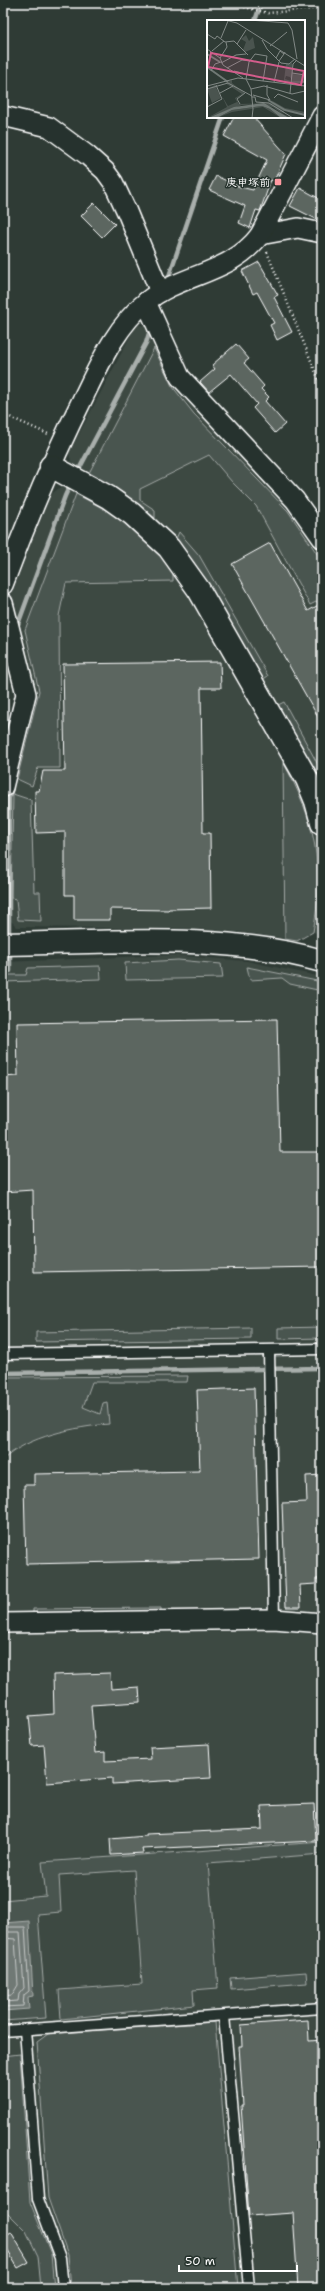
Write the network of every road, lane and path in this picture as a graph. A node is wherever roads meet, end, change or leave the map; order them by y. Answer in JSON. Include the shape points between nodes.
{"nodes":[{"id":1,"x":229,"y":3,"type":"edge"},
{"id":2,"x":322,"y":8,"type":"edge"},
{"id":3,"x":3,"y":116,"type":"edge"},
{"id":4,"x":322,"y":116,"type":"edge"},
{"id":5,"x":322,"y":233,"type":"edge"},
{"id":6,"x":260,"y":235,"type":"junction"},
{"id":7,"x":153,"y":297,"type":"junction"},
{"id":8,"x":322,"y":388,"type":"edge"},
{"id":9,"x":3,"y":414,"type":"edge"},
{"id":10,"x":62,"y":440,"type":"junction"},
{"id":11,"x":51,"y":466,"type":"junction"},
{"id":12,"x":322,"y":538,"type":"edge"},
{"id":13,"x":3,"y":585,"type":"edge"},
{"id":14,"x":3,"y":603,"type":"edge"},
{"id":15,"x":3,"y":787,"type":"edge"},
{"id":16,"x":322,"y":823,"type":"edge"},
{"id":17,"x":3,"y":944,"type":"edge"},
{"id":18,"x":321,"y":955,"type":"edge"},
{"id":19,"x":322,"y":1349,"type":"edge"},
{"id":20,"x":269,"y":1350,"type":"junction"},
{"id":21,"x":3,"y":1354,"type":"edge"},
{"id":22,"x":274,"y":1619,"type":"junction"},
{"id":23,"x":3,"y":1623,"type":"edge"},
{"id":24,"x":322,"y":1623,"type":"edge"},
{"id":25,"x":322,"y":2008,"type":"edge"},
{"id":26,"x":224,"y":2016,"type":"junction"},
{"id":27,"x":25,"y":2030,"type":"junction"},
{"id":28,"x":3,"y":2031,"type":"edge"},
{"id":29,"x":63,"y":2288,"type":"edge"},
{"id":30,"x":248,"y":2288,"type":"edge"}],
"edges":[{"from":1,"to":2,"type":"path","via":[[268,13]]},
{"from":3,"to":7,"type":"street","via":[[49,127],[105,171],[127,212]]},
{"from":4,"to":6,"type":"street"},
{"from":5,"to":6,"type":"street","via":[[298,228]]},
{"from":6,"to":7,"type":"street","via":[[253,245],[233,261]]},
{"from":6,"to":8,"type":"path"},
{"from":7,"to":10,"type":"street","via":[[128,320],[104,355]]},
{"from":7,"to":12,"type":"street","via":[[180,377],[295,500]]},
{"from":9,"to":10,"type":"path"},
{"from":10,"to":11,"type":"street"},
{"from":11,"to":13,"type":"street"},
{"from":11,"to":16,"type":"street","via":[[108,497],[132,514],[152,530],[186,570],[306,779]]},
{"from":14,"to":15,"type":"street","via":[[26,694]]},
{"from":17,"to":18,"type":"street","via":[[188,943]]},
{"from":19,"to":20,"type":"lane"},
{"from":20,"to":21,"type":"lane"},
{"from":20,"to":22,"type":"lane"},
{"from":22,"to":23,"type":"street"},
{"from":22,"to":24,"type":"street"},
{"from":25,"to":26,"type":"lane"},
{"from":26,"to":27,"type":"lane"},
{"from":26,"to":30,"type":"lane"},
{"from":27,"to":28,"type":"lane"},
{"from":27,"to":29,"type":"lane","via":[[38,2199],[60,2258]]}]}
